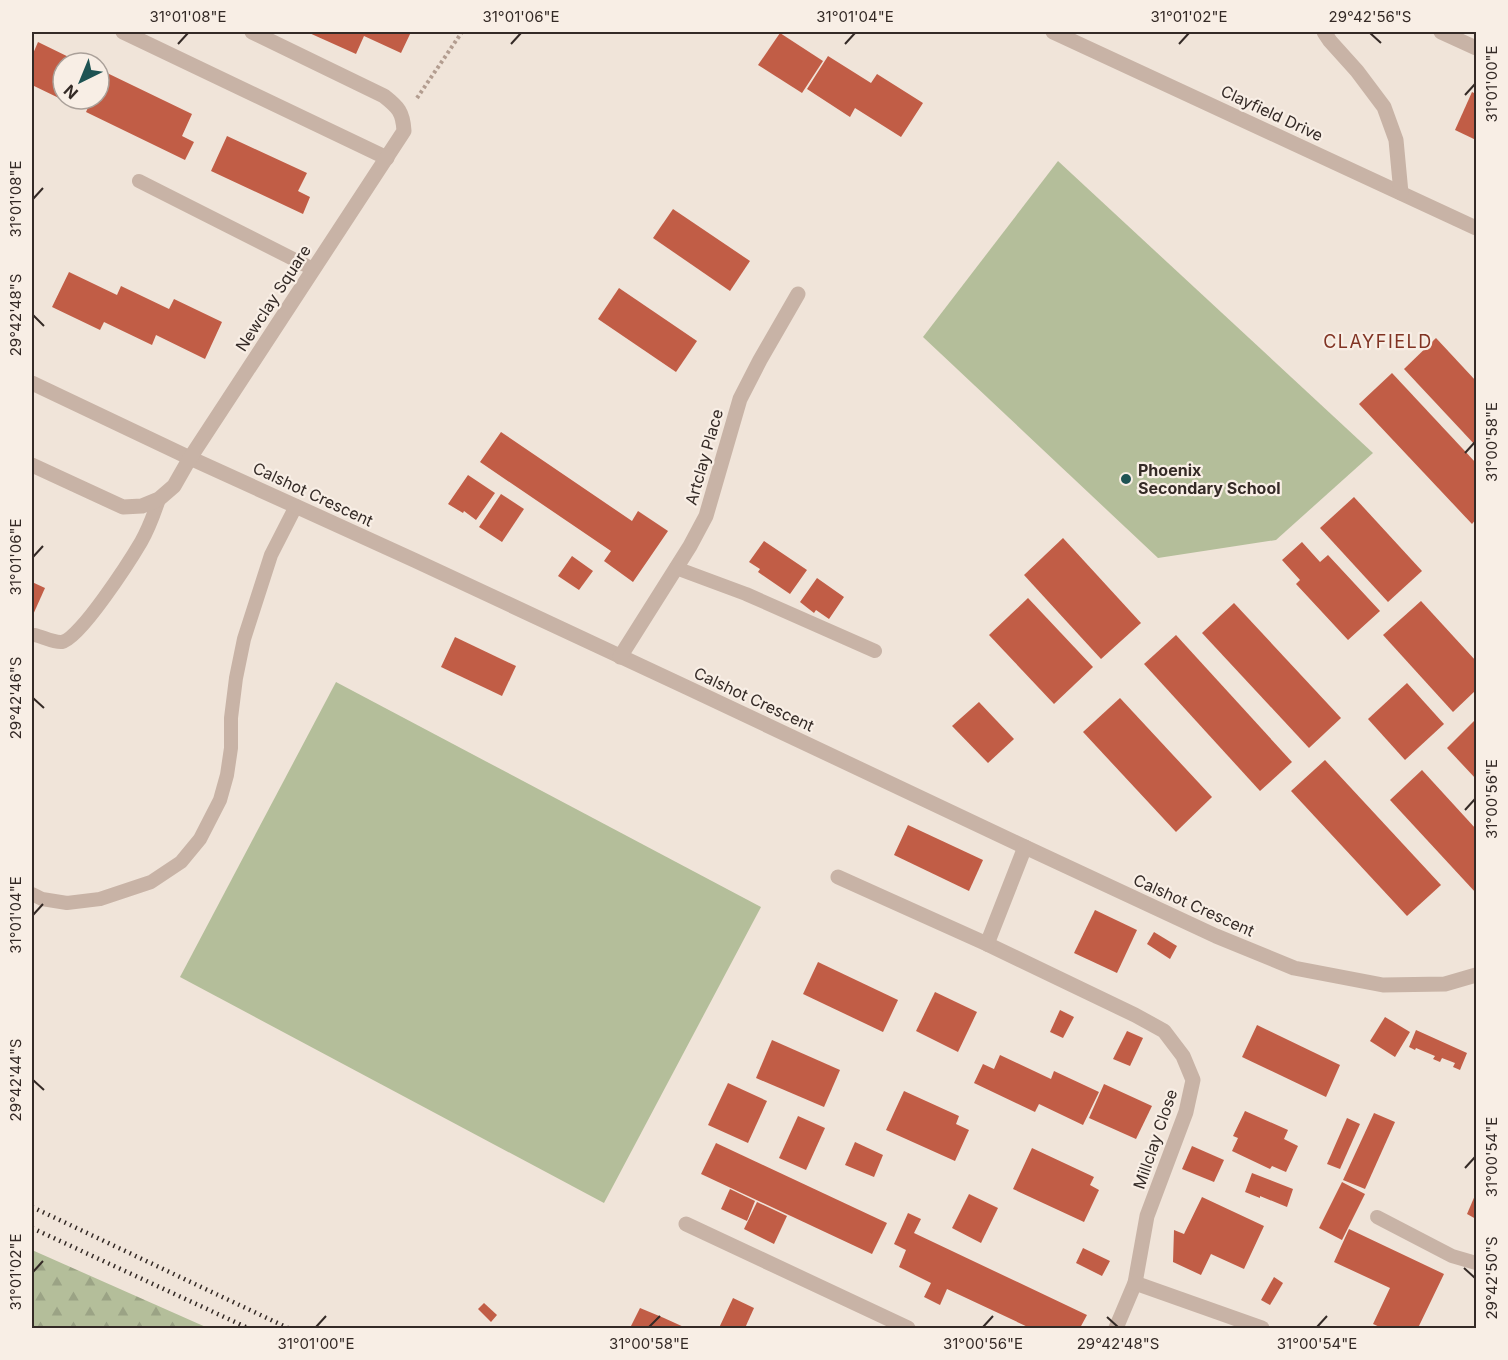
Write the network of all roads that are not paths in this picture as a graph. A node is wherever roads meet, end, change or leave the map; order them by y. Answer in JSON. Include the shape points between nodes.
{"nodes":[{"id":1,"x":123,"y":32,"type":"edge"},
{"id":2,"x":252,"y":32,"type":"edge"},
{"id":3,"x":1053,"y":32,"type":"edge"},
{"id":4,"x":1324,"y":32,"type":"edge"},
{"id":5,"x":1441,"y":32,"type":"edge"},
{"id":6,"x":1476,"y":48,"type":"edge"},
{"id":7,"x":387,"y":158,"type":"junction"},
{"id":8,"x":139,"y":181,"type":"dead end"},
{"id":9,"x":1401,"y":193,"type":"junction"},
{"id":10,"x":1476,"y":228,"type":"edge"},
{"id":11,"x":313,"y":269,"type":"junction"},
{"id":12,"x":798,"y":294,"type":"dead end"},
{"id":13,"x":32,"y":383,"type":"edge"},
{"id":14,"x":190,"y":458,"type":"junction"},
{"id":15,"x":32,"y":465,"type":"edge"},
{"id":16,"x":159,"y":499,"type":"junction"},
{"id":17,"x":296,"y":506,"type":"junction"},
{"id":18,"x":676,"y":568,"type":"junction"},
{"id":19,"x":35,"y":635,"type":"dead end"},
{"id":20,"x":875,"y":651,"type":"dead end"},
{"id":21,"x":620,"y":657,"type":"junction"},
{"id":22,"x":1025,"y":848,"type":"junction"},
{"id":23,"x":838,"y":877,"type":"dead end"},
{"id":24,"x":32,"y":894,"type":"edge"},
{"id":25,"x":987,"y":944,"type":"junction"},
{"id":26,"x":1476,"y":975,"type":"edge"},
{"id":27,"x":1377,"y":1217,"type":"dead end"},
{"id":28,"x":686,"y":1224,"type":"dead end"},
{"id":29,"x":1476,"y":1263,"type":"edge"},
{"id":30,"x":1135,"y":1283,"type":"junction"},
{"id":31,"x":1256,"y":1327,"type":"edge"},
{"id":32,"x":908,"y":1329,"type":"edge"},
{"id":33,"x":1116,"y":1329,"type":"edge"}],
"edges":[{"from":1,"to":7,"type":"street"},
{"from":2,"to":7,"type":"street","name":"Newclay Square","via":[[384,96],[396,106],[403,118],[404,131]]},
{"from":3,"to":9,"type":"street","name":"Clayfield Drive"},
{"from":4,"to":9,"type":"street","via":[[1384,106],[1396,140]]},
{"from":5,"to":6,"type":"street"},
{"from":7,"to":11,"type":"street","name":"Newclay Square"},
{"from":8,"to":11,"type":"lane"},
{"from":9,"to":10,"type":"street","name":"Clayfield Drive"},
{"from":11,"to":14,"type":"street","name":"Newclay Square"},
{"from":12,"to":18,"type":"street","name":"Artclay Place","via":[[740,399],[706,516]]},
{"from":13,"to":14,"type":"street","name":"Calshot Crescent"},
{"from":14,"to":16,"type":"street","name":"Newclay Square","via":[[174,486]]},
{"from":14,"to":17,"type":"street","name":"Calshot Crescent"},
{"from":15,"to":16,"type":"street","via":[[123,507],[142,506]]},
{"from":16,"to":19,"type":"lane","via":[[142,541],[81,628],[61,642]]},
{"from":17,"to":21,"type":"street","name":"Calshot Crescent"},
{"from":17,"to":24,"type":"lane","via":[[272,555],[244,639],[233,698],[227,775],[220,800],[200,839],[181,862],[151,882],[100,899],[67,903]]},
{"from":18,"to":20,"type":"lane"},
{"from":18,"to":21,"type":"street","name":"Artclay Place"},
{"from":21,"to":22,"type":"street","name":"Calshot Crescent"},
{"from":22,"to":25,"type":"street"},
{"from":22,"to":26,"type":"street","name":"Calshot Crescent","via":[[1294,968],[1383,985],[1445,984]]},
{"from":23,"to":25,"type":"street","name":"Millclay Close"},
{"from":25,"to":30,"type":"street","name":"Millclay Close","via":[[1164,1031],[1183,1056],[1193,1080],[1186,1112],[1147,1216]]},
{"from":27,"to":29,"type":"lane","via":[[1452,1256]]},
{"from":28,"to":32,"type":"street"},
{"from":30,"to":31,"type":"street"},
{"from":30,"to":33,"type":"street","name":"Millclay Close"}]}
